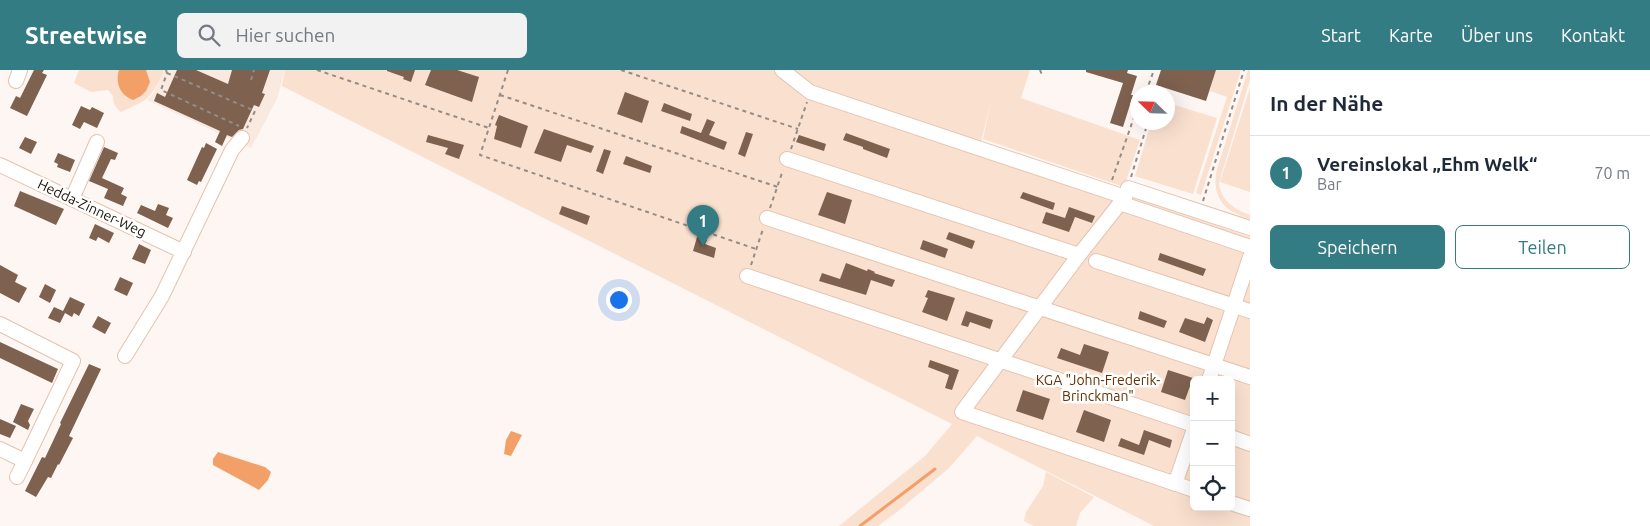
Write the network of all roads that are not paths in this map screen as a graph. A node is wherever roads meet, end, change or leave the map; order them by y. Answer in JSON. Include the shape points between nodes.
{"nodes":[{"id":1,"x":782,"y":70,"type":"edge"},
{"id":2,"x":242,"y":138,"type":"dead end"},
{"id":3,"x":97,"y":142,"type":"dead end"},
{"id":4,"x":787,"y":159,"type":"road end"},
{"id":5,"x":0,"y":165,"type":"edge"},
{"id":6,"x":72,"y":199,"type":"junction"},
{"id":7,"x":1122,"y":200,"type":"junction"},
{"id":8,"x":767,"y":218,"type":"road end"},
{"id":9,"x":1250,"y":228,"type":"edge"},
{"id":10,"x":1250,"y":247,"type":"edge"},
{"id":11,"x":184,"y":252,"type":"junction"},
{"id":12,"x":1079,"y":255,"type":"junction"},
{"id":13,"x":1250,"y":257,"type":"edge"},
{"id":14,"x":1096,"y":261,"type":"dead end"},
{"id":15,"x":747,"y":276,"type":"road end"},
{"id":16,"x":1234,"y":305,"type":"junction"},
{"id":17,"x":1040,"y":307,"type":"junction"},
{"id":18,"x":1250,"y":311,"type":"edge"},
{"id":19,"x":0,"y":324,"type":"edge"},
{"id":20,"x":125,"y":356,"type":"dead end"},
{"id":21,"x":999,"y":361,"type":"junction"},
{"id":22,"x":1214,"y":365,"type":"junction"},
{"id":23,"x":1211,"y":376,"type":"edge"},
{"id":24,"x":1250,"y":377,"type":"edge"},
{"id":25,"x":1190,"y":426,"type":"edge"},
{"id":26,"x":1190,"y":439,"type":"edge"},
{"id":27,"x":1235,"y":439,"type":"edge"},
{"id":28,"x":1250,"y":444,"type":"edge"},
{"id":29,"x":0,"y":449,"type":"edge"},
{"id":30,"x":25,"y":461,"type":"junction"},
{"id":31,"x":17,"y":476,"type":"dead end"},
{"id":32,"x":1175,"y":484,"type":"junction"},
{"id":33,"x":1190,"y":489,"type":"edge"},
{"id":34,"x":1235,"y":504,"type":"edge"},
{"id":35,"x":1250,"y":509,"type":"edge"}],
"edges":[{"from":1,"to":7,"type":"street","via":[[810,92]]},
{"from":2,"to":11,"type":"street","via":[[232,150]]},
{"from":3,"to":6,"type":"street"},
{"from":4,"to":12,"type":"street"},
{"from":5,"to":6,"type":"street","name":"Hedda-Zinner-Weg"},
{"from":6,"to":11,"type":"street","name":"Hedda-Zinner-Weg"},
{"from":7,"to":9,"type":"street","via":[[1128,188]]},
{"from":7,"to":10,"type":"street"},
{"from":7,"to":12,"type":"street"},
{"from":8,"to":17,"type":"street"},
{"from":11,"to":20,"type":"street","via":[[162,296]]},
{"from":12,"to":17,"type":"street"},
{"from":13,"to":16,"type":"street"},
{"from":14,"to":16,"type":"street"},
{"from":15,"to":21,"type":"street"},
{"from":16,"to":18,"type":"street"},
{"from":16,"to":22,"type":"street"},
{"from":17,"to":21,"type":"street"},
{"from":17,"to":22,"type":"street"},
{"from":19,"to":30,"type":"street","via":[[74,361]]},
{"from":21,"to":25,"type":"street"},
{"from":21,"to":32,"type":"street","via":[[962,412]]},
{"from":22,"to":23,"type":"street"},
{"from":22,"to":24,"type":"street"},
{"from":26,"to":32,"type":"street"},
{"from":27,"to":28,"type":"street"},
{"from":29,"to":30,"type":"street"},
{"from":30,"to":31,"type":"street"},
{"from":32,"to":33,"type":"street"},
{"from":34,"to":35,"type":"street"}]}
